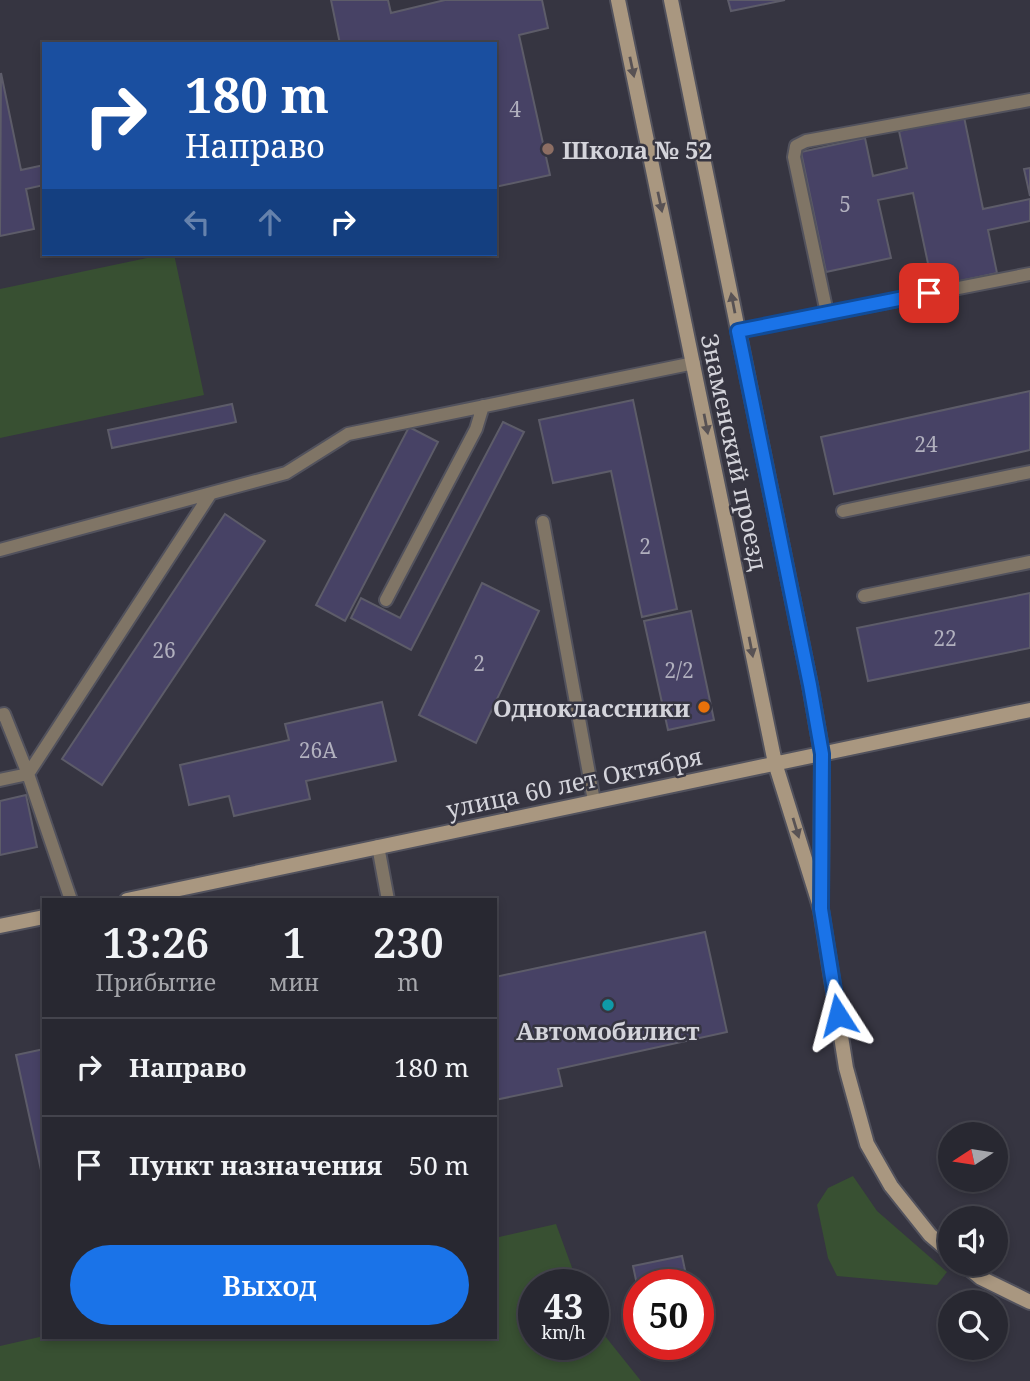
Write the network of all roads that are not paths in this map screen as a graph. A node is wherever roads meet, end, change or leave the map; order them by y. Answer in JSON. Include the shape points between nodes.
{"nodes":[{"id":1,"x":618,"y":0,"type":"edge"},
{"id":2,"x":671,"y":0,"type":"edge"},
{"id":3,"x":1030,"y":100,"type":"edge"},
{"id":4,"x":1030,"y":274,"type":"edge"},
{"id":5,"x":827,"y":313,"type":"junction"},
{"id":6,"x":738,"y":331,"type":"junction"},
{"id":7,"x":694,"y":363,"type":"junction"},
{"id":8,"x":483,"y":406,"type":"junction"},
{"id":9,"x":1030,"y":472,"type":"edge"},
{"id":10,"x":211,"y":493,"type":"junction"},
{"id":11,"x":843,"y":511,"type":"dead end"},
{"id":12,"x":544,"y":522,"type":"dead end"},
{"id":13,"x":0,"y":550,"type":"edge"},
{"id":14,"x":1030,"y":562,"type":"edge"},
{"id":15,"x":864,"y":596,"type":"dead end"},
{"id":16,"x":386,"y":600,"type":"dead end"},
{"id":17,"x":1030,"y":710,"type":"edge"},
{"id":18,"x":0,"y":715,"type":"edge"},
{"id":19,"x":822,"y":754,"type":"junction"},
{"id":20,"x":775,"y":763,"type":"junction"},
{"id":21,"x":28,"y":774,"type":"junction"},
{"id":22,"x":0,"y":780,"type":"edge"},
{"id":23,"x":594,"y":801,"type":"junction"},
{"id":24,"x":378,"y":846,"type":"junction"},
{"id":25,"x":70,"y":898,"type":"edge"},
{"id":26,"x":136,"y":898,"type":"edge"},
{"id":27,"x":388,"y":898,"type":"edge"},
{"id":28,"x":821,"y":909,"type":"junction"},
{"id":29,"x":42,"y":917,"type":"edge"},
{"id":30,"x":0,"y":926,"type":"edge"},
{"id":31,"x":938,"y":1242,"type":"edge"},
{"id":32,"x":979,"y":1276,"type":"edge"},
{"id":33,"x":1030,"y":1302,"type":"edge"}],
"edges":[{"from":1,"to":7,"type":"main road","name":"Знаменский проезд","one_way":true},
{"from":6,"to":2,"type":"main road","name":"Знаменский проезд","one_way":true},
{"from":3,"to":5,"type":"lane","via":[[796,146],[794,157]]},
{"from":4,"to":5,"type":"lane"},
{"from":5,"to":6,"type":"lane"},
{"from":6,"to":19,"type":"main road","name":"Знаменский проезд"},
{"from":7,"to":8,"type":"lane"},
{"from":7,"to":20,"type":"main road","name":"Знаменский проезд","one_way":true},
{"from":8,"to":10,"type":"lane","via":[[348,434],[286,472]]},
{"from":8,"to":16,"type":"lane","via":[[477,429]]},
{"from":9,"to":11,"type":"lane"},
{"from":10,"to":13,"type":"lane"},
{"from":10,"to":21,"type":"lane"},
{"from":12,"to":23,"type":"lane"},
{"from":14,"to":15,"type":"lane"},
{"from":17,"to":19,"type":"main road","name":"улица 60 лет Октября"},
{"from":18,"to":21,"type":"lane","via":[[4,714]]},
{"from":19,"to":20,"type":"main road","name":"улица 60 лет Октября"},
{"from":19,"to":28,"type":"main road","name":"Знаменский проезд"},
{"from":20,"to":23,"type":"main road","name":"улица 60 лет Октября"},
{"from":20,"to":28,"type":"main road","name":"Знаменский проезд","one_way":true},
{"from":21,"to":22,"type":"lane"},
{"from":21,"to":25,"type":"lane"},
{"from":23,"to":24,"type":"main road","name":"улица 60 лет Октября"},
{"from":24,"to":26,"type":"main road","name":"улица 60 лет Октября"},
{"from":24,"to":27,"type":"lane"},
{"from":28,"to":31,"type":"main road","name":"Знаменский проезд","via":[[846,1068],[867,1144],[891,1186]]},
{"from":29,"to":30,"type":"main road"},
{"from":32,"to":33,"type":"main road"}]}
